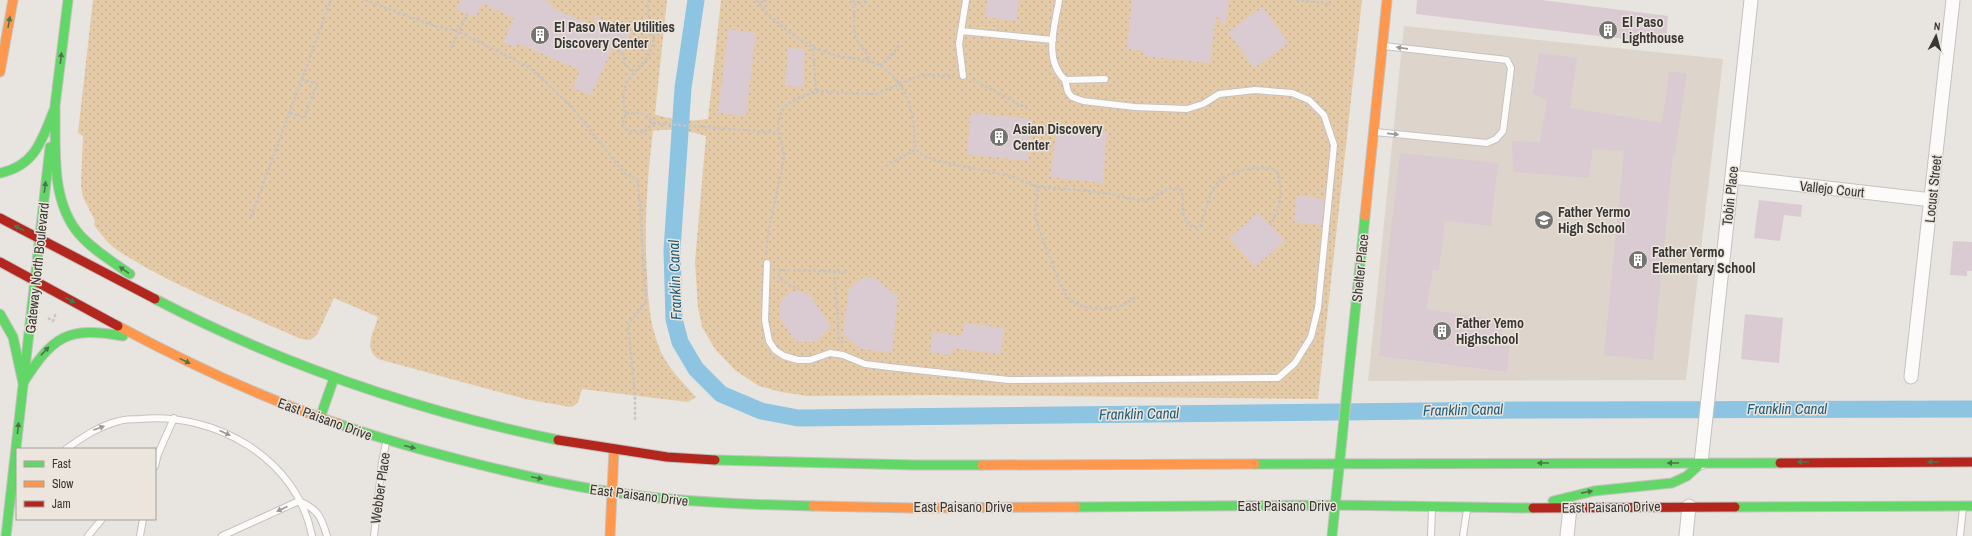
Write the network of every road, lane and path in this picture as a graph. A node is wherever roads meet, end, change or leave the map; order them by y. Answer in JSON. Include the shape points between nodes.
{"nodes":[{"id":1,"x":13,"y":0,"type":"edge"},
{"id":2,"x":68,"y":0,"type":"edge"},
{"id":3,"x":331,"y":0,"type":"edge"},
{"id":4,"x":365,"y":0,"type":"edge"},
{"id":5,"x":649,"y":0,"type":"edge"},
{"id":6,"x":756,"y":0,"type":"edge"},
{"id":7,"x":767,"y":0,"type":"edge"},
{"id":8,"x":853,"y":0,"type":"edge"},
{"id":9,"x":966,"y":0,"type":"edge"},
{"id":10,"x":1060,"y":0,"type":"edge"},
{"id":11,"x":1296,"y":0,"type":"edge"},
{"id":12,"x":1387,"y":0,"type":"edge"},
{"id":13,"x":1751,"y":0,"type":"edge"},
{"id":14,"x":1954,"y":0,"type":"edge"},
{"id":15,"x":867,"y":1,"type":"edge"},
{"id":16,"x":759,"y":3,"type":"junction"},
{"id":17,"x":1330,"y":4,"type":"dead end"},
{"id":18,"x":854,"y":5,"type":"junction"},
{"id":19,"x":466,"y":14,"type":"dead end"},
{"id":20,"x":457,"y":31,"type":"junction"},
{"id":21,"x":961,"y":31,"type":"junction"},
{"id":22,"x":1052,"y":40,"type":"junction"},
{"id":23,"x":899,"y":44,"type":"dead end"},
{"id":24,"x":814,"y":46,"type":"junction"},
{"id":25,"x":1382,"y":46,"type":"junction"},
{"id":26,"x":451,"y":48,"type":"dead end"},
{"id":27,"x":617,"y":51,"type":"dead end"},
{"id":28,"x":869,"y":59,"type":"junction"},
{"id":29,"x":880,"y":66,"type":"junction"},
{"id":30,"x":0,"y":72,"type":"edge"},
{"id":31,"x":634,"y":72,"type":"junction"},
{"id":32,"x":963,"y":76,"type":"junction"},
{"id":33,"x":302,"y":79,"type":"junction"},
{"id":34,"x":1106,"y":79,"type":"dead end"},
{"id":35,"x":1065,"y":80,"type":"junction"},
{"id":36,"x":900,"y":84,"type":"junction"},
{"id":37,"x":816,"y":90,"type":"junction"},
{"id":38,"x":55,"y":107,"type":"junction"},
{"id":39,"x":1028,"y":109,"type":"dead end"},
{"id":40,"x":290,"y":113,"type":"junction"},
{"id":41,"x":626,"y":113,"type":"junction"},
{"id":42,"x":654,"y":123,"type":"junction"},
{"id":43,"x":1374,"y":132,"type":"junction"},
{"id":44,"x":779,"y":133,"type":"junction"},
{"id":45,"x":916,"y":149,"type":"junction"},
{"id":46,"x":886,"y":166,"type":"dead end"},
{"id":47,"x":0,"y":172,"type":"edge"},
{"id":48,"x":1732,"y":177,"type":"junction"},
{"id":49,"x":1038,"y":187,"type":"junction"},
{"id":50,"x":1932,"y":200,"type":"junction"},
{"id":51,"x":251,"y":217,"type":"dead end"},
{"id":52,"x":0,"y":218,"type":"edge"},
{"id":53,"x":1270,"y":225,"type":"dead end"},
{"id":54,"x":39,"y":239,"type":"junction"},
{"id":55,"x":0,"y":262,"type":"edge"},
{"id":56,"x":767,"y":263,"type":"joint"},
{"id":57,"x":834,"y":272,"type":"junction"},
{"id":58,"x":848,"y":272,"type":"dead end"},
{"id":59,"x":36,"y":281,"type":"junction"},
{"id":60,"x":799,"y":289,"type":"dead end"},
{"id":61,"x":1138,"y":296,"type":"dead end"},
{"id":62,"x":165,"y":304,"type":"junction"},
{"id":63,"x":56,"y":313,"type":"dead end"},
{"id":64,"x":0,"y":314,"type":"edge"},
{"id":65,"x":44,"y":316,"type":"dead end"},
{"id":66,"x":142,"y":340,"type":"junction"},
{"id":67,"x":843,"y":343,"type":"dead end"},
{"id":68,"x":1912,"y":377,"type":"dead end"},
{"id":69,"x":334,"y":378,"type":"junction"},
{"id":70,"x":23,"y":383,"type":"junction"},
{"id":71,"x":174,"y":418,"type":"junction"},
{"id":72,"x":320,"y":418,"type":"junction"},
{"id":73,"x":634,"y":420,"type":"dead end"},
{"id":74,"x":387,"y":441,"type":"junction"},
{"id":75,"x":67,"y":448,"type":"edge"},
{"id":76,"x":614,"y":449,"type":"junction"},
{"id":77,"x":156,"y":455,"type":"edge"},
{"id":78,"x":1972,"y":462,"type":"edge"},
{"id":79,"x":1701,"y":463,"type":"junction"},
{"id":80,"x":1339,"y":464,"type":"junction"},
{"id":81,"x":613,"y":492,"type":"junction"},
{"id":82,"x":300,"y":501,"type":"junction"},
{"id":83,"x":1335,"y":505,"type":"junction"},
{"id":84,"x":1432,"y":506,"type":"junction"},
{"id":85,"x":1690,"y":506,"type":"junction"},
{"id":86,"x":1968,"y":506,"type":"edge"},
{"id":87,"x":1467,"y":507,"type":"junction"},
{"id":88,"x":1536,"y":507,"type":"junction"},
{"id":89,"x":1570,"y":508,"type":"junction"},
{"id":90,"x":16,"y":510,"type":"edge"},
{"id":91,"x":101,"y":520,"type":"edge"},
{"id":92,"x":144,"y":520,"type":"edge"},
{"id":93,"x":6,"y":532,"type":"edge"},
{"id":94,"x":88,"y":536,"type":"edge"},
{"id":95,"x":140,"y":536,"type":"edge"},
{"id":96,"x":222,"y":536,"type":"edge"},
{"id":97,"x":312,"y":536,"type":"edge"},
{"id":98,"x":327,"y":536,"type":"edge"},
{"id":99,"x":374,"y":536,"type":"edge"},
{"id":100,"x":610,"y":536,"type":"edge"},
{"id":101,"x":1332,"y":536,"type":"edge"},
{"id":102,"x":1431,"y":536,"type":"edge"},
{"id":103,"x":1464,"y":536,"type":"edge"},
{"id":104,"x":1567,"y":536,"type":"edge"},
{"id":105,"x":1686,"y":536,"type":"edge"},
{"id":106,"x":1960,"y":536,"type":"edge"}],
"edges":[{"from":30,"to":1,"type":"main road","one_way":true},
{"from":38,"to":2,"type":"main road","name":"Gateway North Boulevard","one_way":true},
{"from":3,"to":33,"type":"path"},
{"from":4,"to":20,"type":"path","via":[[434,26]]},
{"from":5,"to":31,"type":"path","via":[[647,8],[653,43]]},
{"from":6,"to":16,"type":"path"},
{"from":7,"to":16,"type":"path"},
{"from":8,"to":18,"type":"path"},
{"from":9,"to":21,"type":"lane"},
{"from":10,"to":22,"type":"lane"},
{"from":11,"to":17,"type":"path"},
{"from":12,"to":25,"type":"main road","name":"Shelter Place"},
{"from":13,"to":48,"type":"street","name":"Tobin Place"},
{"from":14,"to":50,"type":"street","name":"Locust Street"},
{"from":15,"to":18,"type":"path"},
{"from":16,"to":24,"type":"path","via":[[783,28]]},
{"from":18,"to":28,"type":"path","via":[[855,35]]},
{"from":19,"to":20,"type":"path"},
{"from":20,"to":26,"type":"path"},
{"from":20,"to":73,"type":"path","via":[[529,67],[572,107],[624,174],[638,180],[646,302],[628,324],[635,396]]},
{"from":21,"to":22,"type":"lane"},
{"from":21,"to":32,"type":"lane","via":[[959,44]]},
{"from":22,"to":35,"type":"lane","via":[[1052,59],[1057,72]]},
{"from":23,"to":29,"type":"path"},
{"from":24,"to":28,"type":"path","via":[[840,56]]},
{"from":24,"to":37,"type":"path"},
{"from":25,"to":43,"type":"main road","name":"Shelter Place"},
{"from":43,"to":25,"type":"lane","one_way":true,"via":[[1487,143],[1496,139],[1502,131],[1511,68],[1507,60]]},
{"from":27,"to":31,"type":"path","via":[[623,54],[625,65]]},
{"from":28,"to":29,"type":"path"},
{"from":29,"to":36,"type":"path"},
{"from":31,"to":41,"type":"path","via":[[623,94]]},
{"from":32,"to":36,"type":"path","via":[[925,75]]},
{"from":32,"to":39,"type":"path"},
{"from":33,"to":40,"type":"path"},
{"from":33,"to":40,"type":"path","via":[[316,84],[304,118]]},
{"from":34,"to":35,"type":"lane"},
{"from":35,"to":56,"type":"lane","via":[[1072,97],[1083,101],[1135,108],[1187,109],[1203,104],[1219,94],[1255,90],[1292,93],[1309,100],[1324,115],[1334,145],[1318,308],[1311,337],[1295,363],[1278,378],[1009,380],[865,364],[830,353],[810,360],[798,360],[784,356],[775,350],[769,341],[765,320]]},
{"from":36,"to":37,"type":"path","via":[[876,94]]},
{"from":36,"to":45,"type":"path","via":[[910,110]]},
{"from":37,"to":44,"type":"path","via":[[795,98],[784,107],[779,118]]},
{"from":38,"to":47,"type":"main road","via":[[37,152],[22,166],[8,172]]},
{"from":54,"to":38,"type":"main road","name":"Gateway North Boulevard","one_way":true},
{"from":62,"to":38,"type":"main road","one_way":true,"via":[[147,287],[96,251],[69,220],[61,196],[58,173]]},
{"from":40,"to":51,"type":"path"},
{"from":41,"to":42,"type":"path","via":[[644,114]]},
{"from":41,"to":42,"type":"path","via":[[622,123],[628,131],[644,132]]},
{"from":42,"to":44,"type":"path"},
{"from":43,"to":80,"type":"main road","name":"Shelter Place"},
{"from":44,"to":56,"type":"path","via":[[784,148],[784,159],[768,233]]},
{"from":45,"to":46,"type":"path"},
{"from":45,"to":49,"type":"path","via":[[934,160],[1014,177]]},
{"from":48,"to":50,"type":"street","name":"Vallejo Court"},
{"from":48,"to":79,"type":"street","name":"Tobin Place"},
{"from":49,"to":53,"type":"path","via":[[1145,200],[1173,187],[1181,190],[1184,197],[1183,217],[1190,226],[1196,228],[1201,225],[1209,196],[1222,177],[1240,170],[1268,168],[1277,172],[1281,182],[1276,216]]},
{"from":49,"to":61,"type":"path","via":[[1035,214],[1038,227],[1068,298],[1080,306],[1100,309],[1121,306]]},
{"from":50,"to":68,"type":"street","name":"Locust Street"},
{"from":54,"to":52,"type":"main road","one_way":true},
{"from":54,"to":59,"type":"main road","name":"Gateway North Boulevard"},
{"from":54,"to":62,"type":"main road"},
{"from":55,"to":59,"type":"main road","name":"East Paisano Drive"},
{"from":57,"to":58,"type":"path"},
{"from":57,"to":60,"type":"path","via":[[775,270],[782,281]]},
{"from":57,"to":67,"type":"path","via":[[838,337]]},
{"from":59,"to":66,"type":"main road","name":"East Paisano Drive","one_way":true},
{"from":59,"to":70,"type":"main road","name":"Gateway North Boulevard"},
{"from":62,"to":69,"type":"main road","via":[[237,339]]},
{"from":63,"to":65,"type":"path","via":[[53,321]]},
{"from":64,"to":70,"type":"main road","via":[[13,337]]},
{"from":70,"to":66,"type":"main road","one_way":true,"via":[[45,350],[59,338],[82,331],[100,331]]},
{"from":66,"to":72,"type":"main road","name":"East Paisano Drive","one_way":true,"via":[[240,386]]},
{"from":69,"to":72,"type":"main road"},
{"from":69,"to":76,"type":"main road","via":[[454,416],[565,441]]},
{"from":93,"to":70,"type":"main road","name":"Gateway North Boulevard","one_way":true},
{"from":75,"to":71,"type":"lane","one_way":true,"via":[[90,432],[119,421]]},
{"from":71,"to":77,"type":"lane"},
{"from":71,"to":82,"type":"lane","one_way":true,"via":[[207,425],[242,441],[268,459]]},
{"from":72,"to":74,"type":"main road","name":"East Paisano Drive"},
{"from":74,"to":81,"type":"main road","name":"East Paisano Drive","one_way":true,"via":[[520,475]]},
{"from":74,"to":99,"type":"lane","name":"Webber Place","via":[[382,462]]},
{"from":76,"to":80,"type":"main road","via":[[667,457],[723,460],[916,465]]},
{"from":76,"to":81,"type":"main road"},
{"from":78,"to":79,"type":"main road","one_way":true},
{"from":79,"to":80,"type":"main road","one_way":true},
{"from":88,"to":79,"type":"main road","one_way":true,"via":[[1592,491],[1678,481],[1693,472]]},
{"from":80,"to":83,"type":"main road","name":"Shelter Place"},
{"from":81,"to":83,"type":"main road","name":"East Paisano Drive","via":[[699,502],[797,506],[930,508]]},
{"from":81,"to":100,"type":"main road"},
{"from":82,"to":96,"type":"lane","one_way":true},
{"from":82,"to":97,"type":"lane"},
{"from":82,"to":98,"type":"lane","via":[[318,512]]},
{"from":83,"to":84,"type":"main road","name":"East Paisano Drive"},
{"from":83,"to":101,"type":"main road","name":"Shelter Place"},
{"from":84,"to":87,"type":"main road","name":"East Paisano Drive"},
{"from":84,"to":102,"type":"lane"},
{"from":85,"to":86,"type":"main road","name":"East Paisano Drive"},
{"from":85,"to":89,"type":"main road","name":"East Paisano Drive"},
{"from":85,"to":105,"type":"street"},
{"from":86,"to":106,"type":"lane"},
{"from":87,"to":88,"type":"main road","name":"East Paisano Drive"},
{"from":87,"to":103,"type":"lane"},
{"from":88,"to":89,"type":"main road","name":"East Paisano Drive"},
{"from":89,"to":104,"type":"street"},
{"from":90,"to":93,"type":"lane"},
{"from":91,"to":94,"type":"lane"},
{"from":92,"to":95,"type":"lane"}]}
